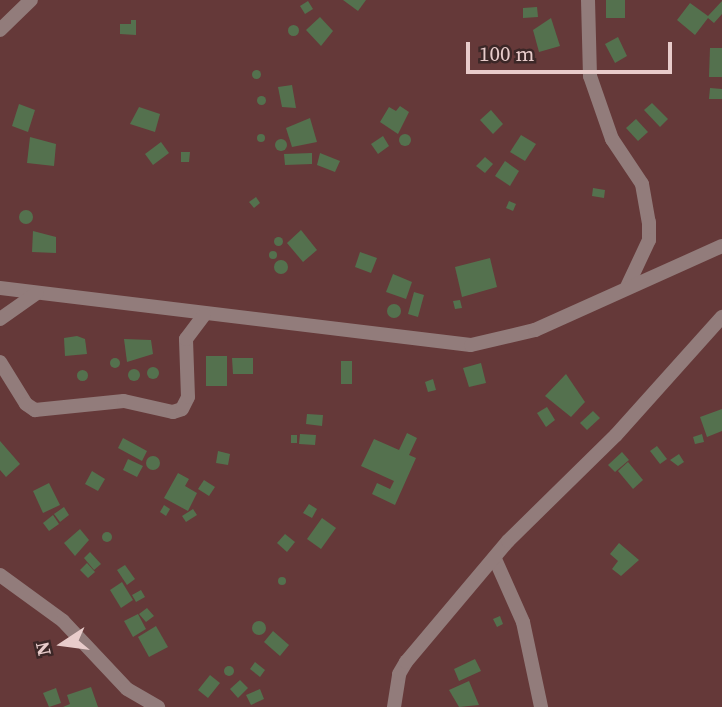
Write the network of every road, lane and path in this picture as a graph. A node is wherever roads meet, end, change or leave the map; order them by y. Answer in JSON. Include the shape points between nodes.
{"nodes":[{"id":1,"x":31,"y":0,"type":"edge"},
{"id":2,"x":588,"y":0,"type":"edge"},
{"id":3,"x":0,"y":30,"type":"edge"},
{"id":4,"x":722,"y":246,"type":"edge"},
{"id":5,"x":627,"y":287,"type":"junction"},
{"id":6,"x":0,"y":288,"type":"edge"},
{"id":7,"x":37,"y":293,"type":"junction"},
{"id":8,"x":204,"y":315,"type":"junction"},
{"id":9,"x":722,"y":317,"type":"edge"},
{"id":10,"x":0,"y":319,"type":"edge"},
{"id":11,"x":0,"y":362,"type":"edge"},
{"id":12,"x":495,"y":559,"type":"junction"},
{"id":13,"x":0,"y":575,"type":"edge"},
{"id":14,"x":158,"y":707,"type":"edge"},
{"id":15,"x":394,"y":707,"type":"edge"},
{"id":16,"x":541,"y":707,"type":"edge"}],
"edges":[{"from":1,"to":3,"type":"street"},
{"from":2,"to":5,"type":"street","via":[[590,76],[611,139],[642,184],[649,222],[649,240]]},
{"from":4,"to":5,"type":"street"},
{"from":5,"to":8,"type":"street","via":[[535,330],[471,345]]},
{"from":6,"to":7,"type":"street"},
{"from":7,"to":8,"type":"street"},
{"from":7,"to":10,"type":"street"},
{"from":8,"to":11,"type":"street","via":[[186,339],[188,397],[182,409],[173,412],[124,401],[35,410],[26,404]]},
{"from":9,"to":12,"type":"street","via":[[668,380]]},
{"from":12,"to":15,"type":"street","via":[[406,662],[399,674]]},
{"from":12,"to":16,"type":"street","via":[[532,653]]},
{"from":13,"to":14,"type":"street","via":[[63,621],[127,689]]}]}
